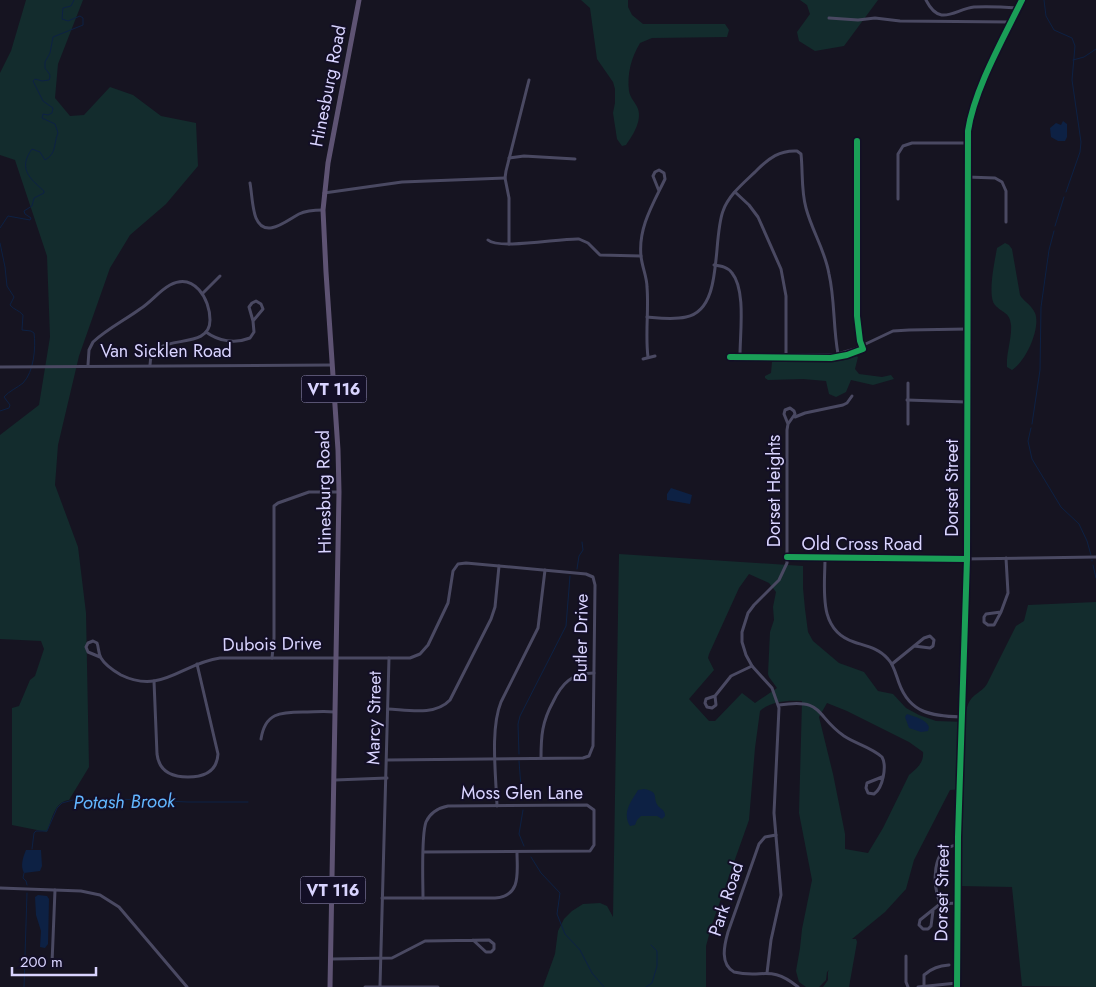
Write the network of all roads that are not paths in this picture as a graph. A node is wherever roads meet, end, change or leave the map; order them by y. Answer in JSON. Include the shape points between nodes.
{"nodes":[{"id":1,"x":359,"y":0,"type":"edge"},
{"id":2,"x":926,"y":0,"type":"edge"},
{"id":3,"x":1022,"y":0,"type":"edge"},
{"id":4,"x":1018,"y":8,"type":"junction"},
{"id":5,"x":829,"y":18,"type":"dead end"},
{"id":6,"x":1011,"y":22,"type":"junction"},
{"id":7,"x":529,"y":80,"type":"dead end"},
{"id":8,"x":967,"y":143,"type":"junction"},
{"id":9,"x":508,"y":158,"type":"junction"},
{"id":10,"x":575,"y":159,"type":"dead end"},
{"id":11,"x":967,"y":177,"type":"junction"},
{"id":12,"x":505,"y":178,"type":"junction"},
{"id":13,"x":250,"y":183,"type":"dead end"},
{"id":14,"x":659,"y":191,"type":"junction"},
{"id":15,"x":735,"y":192,"type":"junction"},
{"id":16,"x":324,"y":193,"type":"junction"},
{"id":17,"x":898,"y":199,"type":"dead end"},
{"id":18,"x":323,"y":210,"type":"junction"},
{"id":19,"x":1006,"y":222,"type":"dead end"},
{"id":20,"x":488,"y":240,"type":"dead end"},
{"id":21,"x":509,"y":244,"type":"junction"},
{"id":22,"x":641,"y":256,"type":"junction"},
{"id":23,"x":714,"y":265,"type":"junction"},
{"id":24,"x":220,"y":276,"type":"dead end"},
{"id":25,"x":203,"y":293,"type":"junction"},
{"id":26,"x":647,"y":318,"type":"junction"},
{"id":27,"x":254,"y":321,"type":"junction"},
{"id":28,"x":967,"y":329,"type":"junction"},
{"id":29,"x":206,"y":332,"type":"junction"},
{"id":30,"x":838,"y":354,"type":"junction"},
{"id":31,"x":730,"y":355,"type":"dead end"},
{"id":32,"x":740,"y":355,"type":"junction"},
{"id":33,"x":786,"y":355,"type":"junction"},
{"id":34,"x":655,"y":356,"type":"dead end"},
{"id":35,"x":648,"y":357,"type":"junction"},
{"id":36,"x":642,"y":360,"type":"dead end"},
{"id":37,"x":88,"y":365,"type":"junction"},
{"id":38,"x":150,"y":365,"type":"junction"},
{"id":39,"x":332,"y":365,"type":"junction"},
{"id":40,"x":0,"y":367,"type":"edge"},
{"id":41,"x":908,"y":383,"type":"dead end"},
{"id":42,"x":852,"y":396,"type":"dead end"},
{"id":43,"x":907,"y":400,"type":"junction"},
{"id":44,"x":966,"y":402,"type":"junction"},
{"id":45,"x":794,"y":417,"type":"junction"},
{"id":46,"x":788,"y":424,"type":"junction"},
{"id":47,"x":908,"y":424,"type":"dead end"},
{"id":48,"x":339,"y":492,"type":"junction"},
{"id":49,"x":1096,"y":557,"type":"edge"},
{"id":50,"x":787,"y":558,"type":"junction"},
{"id":51,"x":825,"y":558,"type":"junction"},
{"id":52,"x":1006,"y":558,"type":"junction"},
{"id":53,"x":967,"y":559,"type":"junction"},
{"id":54,"x":499,"y":566,"type":"junction"},
{"id":55,"x":545,"y":570,"type":"junction"},
{"id":56,"x":1001,"y":612,"type":"junction"},
{"id":57,"x":914,"y":646,"type":"junction"},
{"id":58,"x":100,"y":657,"type":"junction"},
{"id":59,"x":337,"y":657,"type":"junction"},
{"id":60,"x":272,"y":658,"type":"junction"},
{"id":61,"x":389,"y":658,"type":"junction"},
{"id":62,"x":197,"y":664,"type":"junction"},
{"id":63,"x":892,"y":664,"type":"junction"},
{"id":64,"x":752,"y":666,"type":"junction"},
{"id":65,"x":594,"y":673,"type":"junction"},
{"id":66,"x":154,"y":681,"type":"junction"},
{"id":67,"x":715,"y":696,"type":"dead end"},
{"id":68,"x":779,"y":705,"type":"junction"},
{"id":69,"x":388,"y":709,"type":"junction"},
{"id":70,"x":336,"y":712,"type":"junction"},
{"id":71,"x":961,"y":717,"type":"junction"},
{"id":72,"x":261,"y":739,"type":"dead end"},
{"id":73,"x":541,"y":758,"type":"junction"},
{"id":74,"x":496,"y":759,"type":"junction"},
{"id":75,"x":388,"y":760,"type":"junction"},
{"id":76,"x":882,"y":777,"type":"junction"},
{"id":77,"x":387,"y":778,"type":"junction"},
{"id":78,"x":335,"y":780,"type":"junction"},
{"id":79,"x":496,"y":806,"type":"junction"},
{"id":80,"x":776,"y":835,"type":"junction"},
{"id":81,"x":958,"y":845,"type":"junction"},
{"id":82,"x":424,"y":852,"type":"junction"},
{"id":83,"x":517,"y":852,"type":"junction"},
{"id":84,"x":0,"y":888,"type":"edge"},
{"id":85,"x":55,"y":890,"type":"junction"},
{"id":86,"x":382,"y":898,"type":"junction"},
{"id":87,"x":423,"y":898,"type":"junction"},
{"id":88,"x":957,"y":903,"type":"junction"},
{"id":89,"x":940,"y":904,"type":"junction"},
{"id":90,"x":933,"y":911,"type":"junction"},
{"id":91,"x":473,"y":940,"type":"junction"},
{"id":92,"x":906,"y":956,"type":"dead end"},
{"id":93,"x":331,"y":959,"type":"junction"},
{"id":94,"x":381,"y":959,"type":"junction"},
{"id":95,"x":52,"y":963,"type":"dead end"},
{"id":96,"x":949,"y":965,"type":"dead end"},
{"id":97,"x":768,"y":973,"type":"junction"},
{"id":98,"x":956,"y":985,"type":"edge"},
{"id":99,"x":380,"y":986,"type":"edge"},
{"id":100,"x":924,"y":986,"type":"edge"},
{"id":101,"x":187,"y":987,"type":"edge"},
{"id":102,"x":330,"y":987,"type":"edge"},
{"id":103,"x":365,"y":987,"type":"edge"},
{"id":104,"x":438,"y":987,"type":"edge"},
{"id":105,"x":798,"y":987,"type":"edge"},
{"id":106,"x":908,"y":987,"type":"edge"},
{"id":107,"x":918,"y":987,"type":"edge"}],
"edges":[{"from":1,"to":16,"type":"main road","name":"Hinesburg Road","number":"VT 116"},
{"from":2,"to":4,"type":"street","via":[[936,12],[945,15],[974,7]]},
{"from":3,"to":4,"type":"street","name":"Dorset Street"},
{"from":4,"to":6,"type":"street","name":"Dorset Street"},
{"from":5,"to":6,"type":"street"},
{"from":6,"to":8,"type":"street","name":"Dorset Street","via":[[975,102]]},
{"from":7,"to":9,"type":"street"},
{"from":8,"to":11,"type":"street","name":"Dorset Street"},
{"from":8,"to":17,"type":"street","via":[[902,146],[898,154]]},
{"from":9,"to":10,"type":"street"},
{"from":9,"to":12,"type":"street"},
{"from":11,"to":19,"type":"street","via":[[995,178],[1002,182],[1006,189]]},
{"from":11,"to":28,"type":"street","name":"Dorset Street"},
{"from":12,"to":16,"type":"street","via":[[402,182]]},
{"from":12,"to":21,"type":"street","via":[[509,198]]},
{"from":13,"to":18,"type":"street","via":[[257,221],[266,227],[276,228],[301,213]]},
{"from":14,"to":14,"type":"street","via":[[665,177],[659,170],[653,176]]},
{"from":14,"to":22,"type":"street","via":[[643,228]]},
{"from":15,"to":23,"type":"street","via":[[723,212]]},
{"from":15,"to":30,"type":"street","via":[[770,158],[781,152],[797,151],[801,158],[806,209],[826,258]]},
{"from":15,"to":33,"type":"street","via":[[758,218],[781,269],[786,300]]},
{"from":16,"to":18,"type":"main road","name":"Hinesburg Road","number":"VT 116"},
{"from":18,"to":39,"type":"main road","name":"Hinesburg Road","number":"VT 116"},
{"from":20,"to":21,"type":"street","via":[[494,244]]},
{"from":21,"to":22,"type":"street","via":[[579,239],[600,255]]},
{"from":22,"to":26,"type":"street","via":[[647,284]]},
{"from":23,"to":26,"type":"street","via":[[709,298],[698,312],[683,318]]},
{"from":23,"to":32,"type":"street","via":[[729,269],[737,283]]},
{"from":24,"to":25,"type":"street"},
{"from":25,"to":29,"type":"street","via":[[210,317]]},
{"from":25,"to":37,"type":"street","via":[[187,282],[168,285],[148,304],[93,342]]},
{"from":26,"to":35,"type":"street"},
{"from":27,"to":27,"type":"street","via":[[263,309],[256,301],[249,307]]},
{"from":27,"to":29,"type":"street","via":[[253,335],[246,340],[219,340]]},
{"from":28,"to":30,"type":"street","via":[[893,331]]},
{"from":28,"to":44,"type":"street","name":"Dorset Street"},
{"from":29,"to":38,"type":"street","via":[[159,348],[152,355]]},
{"from":30,"to":33,"type":"street"},
{"from":31,"to":32,"type":"street"},
{"from":32,"to":33,"type":"street"},
{"from":34,"to":35,"type":"street"},
{"from":35,"to":36,"type":"street"},
{"from":37,"to":38,"type":"street","name":"Van Sicklen Road"},
{"from":37,"to":40,"type":"street","name":"Van Sicklen Road"},
{"from":38,"to":39,"type":"street","name":"Van Sicklen Road"},
{"from":39,"to":48,"type":"main road","name":"Hinesburg Road","number":"VT 116"},
{"from":41,"to":43,"type":"street"},
{"from":42,"to":45,"type":"street","via":[[843,405]]},
{"from":43,"to":44,"type":"street"},
{"from":43,"to":47,"type":"street"},
{"from":44,"to":53,"type":"street","name":"Dorset Street"},
{"from":45,"to":46,"type":"street","name":"Dorset Heights"},
{"from":45,"to":46,"type":"street","name":"Dorset Heights","via":[[793,409],[785,410]]},
{"from":46,"to":50,"type":"street","name":"Dorset Heights"},
{"from":48,"to":59,"type":"main road","name":"Hinesburg Road","number":"VT 116"},
{"from":48,"to":60,"type":"street","via":[[309,492],[274,506]]},
{"from":49,"to":52,"type":"street","name":"Old Cross Road"},
{"from":50,"to":51,"type":"street","name":"Old Cross Road"},
{"from":50,"to":64,"type":"street","via":[[782,577],[754,605],[744,622],[742,642]]},
{"from":51,"to":53,"type":"street","name":"Old Cross Road"},
{"from":51,"to":63,"type":"street","via":[[825,605],[830,623],[845,638],[878,650]]},
{"from":52,"to":53,"type":"street","name":"Old Cross Road"},
{"from":52,"to":56,"type":"street","via":[[1008,593]]},
{"from":53,"to":71,"type":"street","name":"Dorset Street"},
{"from":54,"to":55,"type":"street","name":"Butler Drive"},
{"from":54,"to":61,"type":"street","name":"Butler Drive","via":[[463,563],[455,566],[448,603],[426,648],[414,657]]},
{"from":54,"to":69,"type":"street","via":[[491,619],[450,700],[433,710]]},
{"from":55,"to":65,"type":"street","name":"Butler Drive","via":[[586,574],[594,579]]},
{"from":55,"to":74,"type":"street","via":[[538,628],[498,710]]},
{"from":56,"to":56,"type":"street","via":[[986,614],[984,622],[994,624]]},
{"from":57,"to":57,"type":"street","via":[[930,648],[934,640],[926,636]]},
{"from":57,"to":63,"type":"street"},
{"from":58,"to":58,"type":"street","name":"Dubois Drive","via":[[97,643],[88,643],[88,652]]},
{"from":58,"to":66,"type":"street","name":"Dubois Drive","via":[[125,676]]},
{"from":59,"to":60,"type":"street","name":"Dubois Drive"},
{"from":59,"to":61,"type":"street","name":"Butler Drive"},
{"from":59,"to":70,"type":"main road","name":"Hinesburg Road","number":"VT 116"},
{"from":60,"to":62,"type":"street","name":"Dubois Drive","via":[[220,658]]},
{"from":61,"to":69,"type":"street","name":"Marcy Street"},
{"from":62,"to":66,"type":"street","name":"Dubois Drive","via":[[172,677]]},
{"from":62,"to":66,"type":"street","via":[[218,752],[215,766],[204,776],[175,776],[165,772],[160,765]]},
{"from":63,"to":71,"type":"street","via":[[903,693],[916,708],[935,715]]},
{"from":64,"to":67,"type":"street","via":[[728,678]]},
{"from":64,"to":68,"type":"street","via":[[772,688]]},
{"from":65,"to":73,"type":"street","via":[[574,676],[559,689],[544,722]]},
{"from":65,"to":73,"type":"street","name":"Butler Drive","via":[[591,753],[585,758]]},
{"from":68,"to":76,"type":"street","via":[[800,703],[817,709],[844,735],[882,756],[885,764]]},
{"from":68,"to":80,"type":"street","via":[[774,813]]},
{"from":69,"to":75,"type":"street","name":"Marcy Street"},
{"from":70,"to":72,"type":"street","via":[[276,715],[266,723]]},
{"from":70,"to":78,"type":"main road","name":"Hinesburg Road","number":"VT 116"},
{"from":71,"to":81,"type":"street","name":"Dorset Street"},
{"from":73,"to":74,"type":"street","name":"Butler Drive"},
{"from":74,"to":75,"type":"street","name":"Butler Drive"},
{"from":74,"to":79,"type":"street"},
{"from":75,"to":77,"type":"street","name":"Marcy Street"},
{"from":76,"to":76,"type":"street","via":[[878,792],[868,793],[867,783]]},
{"from":77,"to":78,"type":"street"},
{"from":77,"to":86,"type":"street","name":"Marcy Street"},
{"from":78,"to":93,"type":"main road","name":"Hinesburg Road","number":"VT 116"},
{"from":79,"to":82,"type":"street","name":"Moss Glen Lane","via":[[438,809],[426,822]]},
{"from":79,"to":83,"type":"street","name":"Moss Glen Lane","via":[[587,805],[594,810],[594,845],[590,851]]},
{"from":80,"to":97,"type":"street","via":[[781,895]]},
{"from":80,"to":97,"type":"street","name":"Park Road","via":[[765,837],[759,844],[728,932],[724,953],[727,966],[734,972]]},
{"from":81,"to":88,"type":"street","name":"Dorset Street"},
{"from":81,"to":89,"type":"street","via":[[945,849],[937,860],[936,888]]},
{"from":82,"to":83,"type":"street","name":"Moss Glen Lane"},
{"from":82,"to":87,"type":"street","name":"Moss Glen Lane"},
{"from":83,"to":87,"type":"street","via":[[516,883],[504,896]]},
{"from":84,"to":85,"type":"street"},
{"from":85,"to":95,"type":"street"},
{"from":85,"to":101,"type":"street","via":[[93,893],[113,902]]},
{"from":86,"to":87,"type":"street"},
{"from":86,"to":94,"type":"street","name":"Marcy Street"},
{"from":88,"to":89,"type":"street"},
{"from":88,"to":98,"type":"street","name":"Dorset Street"},
{"from":89,"to":90,"type":"street"},
{"from":90,"to":90,"type":"street","via":[[920,920],[921,928],[927,930],[931,926]]},
{"from":91,"to":91,"type":"street","via":[[492,941],[494,949],[485,952]]},
{"from":91,"to":94,"type":"street","via":[[423,941],[393,958]]},
{"from":92,"to":106,"type":"street"},
{"from":93,"to":94,"type":"street"},
{"from":93,"to":102,"type":"main road","name":"Hinesburg Road","number":"VT 116"},
{"from":94,"to":99,"type":"street","name":"Marcy Street"},
{"from":96,"to":100,"type":"street","via":[[937,966],[924,975]]},
{"from":97,"to":105,"type":"street","name":"Park Road","via":[[781,975]]},
{"from":98,"to":100,"type":"street"},
{"from":99,"to":103,"type":"street"},
{"from":99,"to":104,"type":"street"},
{"from":100,"to":107,"type":"street"}]}
